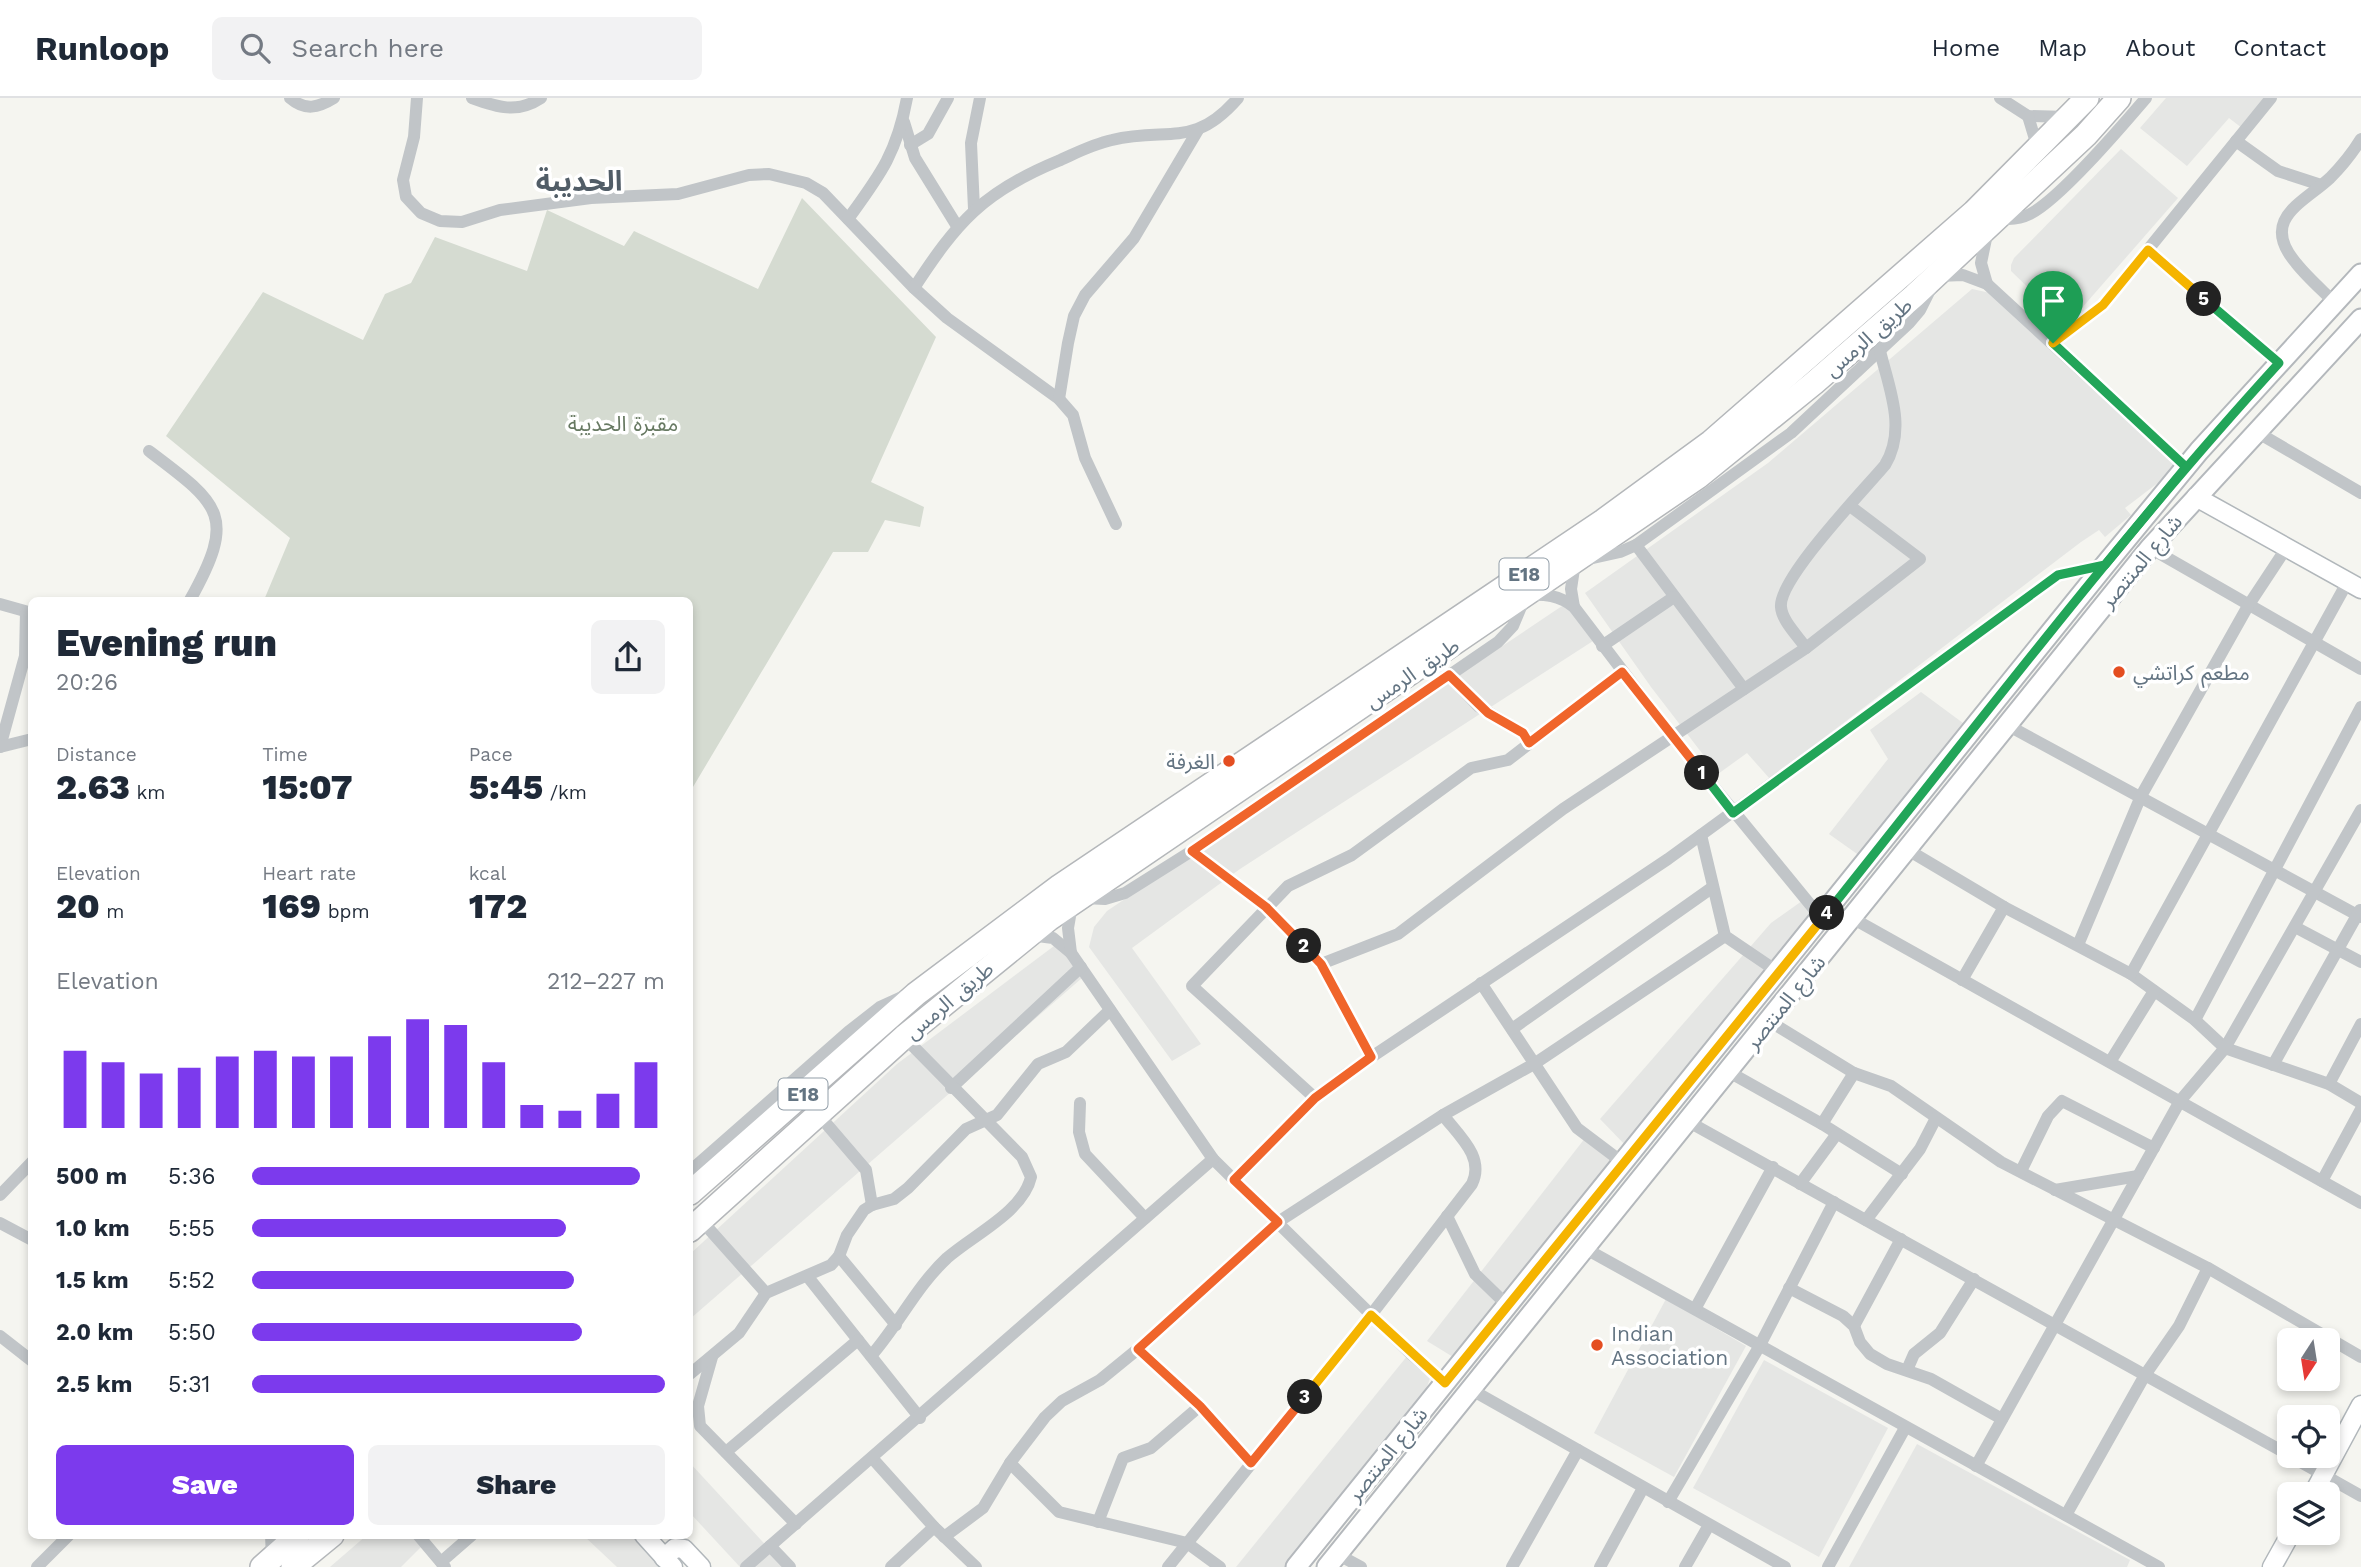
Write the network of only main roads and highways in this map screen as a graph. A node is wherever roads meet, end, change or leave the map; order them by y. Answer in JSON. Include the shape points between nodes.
{"nodes":[{"id":1,"x":2087,"y":98,"type":"edge"},
{"id":2,"x":2119,"y":98,"type":"edge"},
{"id":3,"x":2361,"y":274,"type":"edge"},
{"id":4,"x":2361,"y":318,"type":"edge"},
{"id":5,"x":693,"y":1191,"type":"edge"},
{"id":6,"x":695,"y":1225,"type":"edge"},
{"id":7,"x":295,"y":1539,"type":"edge"},
{"id":8,"x":324,"y":1539,"type":"edge"},
{"id":9,"x":1332,"y":1561,"type":"edge"},
{"id":10,"x":275,"y":1564,"type":"edge"},
{"id":11,"x":1296,"y":1567,"type":"edge"}],
"edges":[{"from":1,"to":5,"type":"highway","name":"طريق الرمس","number":"E18","via":[[1974,212],[1701,449],[1592,529],[1060,886],[916,993]]},
{"from":2,"to":6,"type":"highway","name":"طريق الرمس","number":"E18","via":[[2086,135],[1935,277],[1698,477],[1030,935],[904,1037]]},
{"from":3,"to":11,"type":"main road","name":"شارع المنتصر","via":[[2186,467],[2105,565]]},
{"from":4,"to":9,"type":"main road","name":"شارع المنتصر","via":[[2150,548]]},
{"from":7,"to":10,"type":"highway"},
{"from":8,"to":10,"type":"highway"}]}
